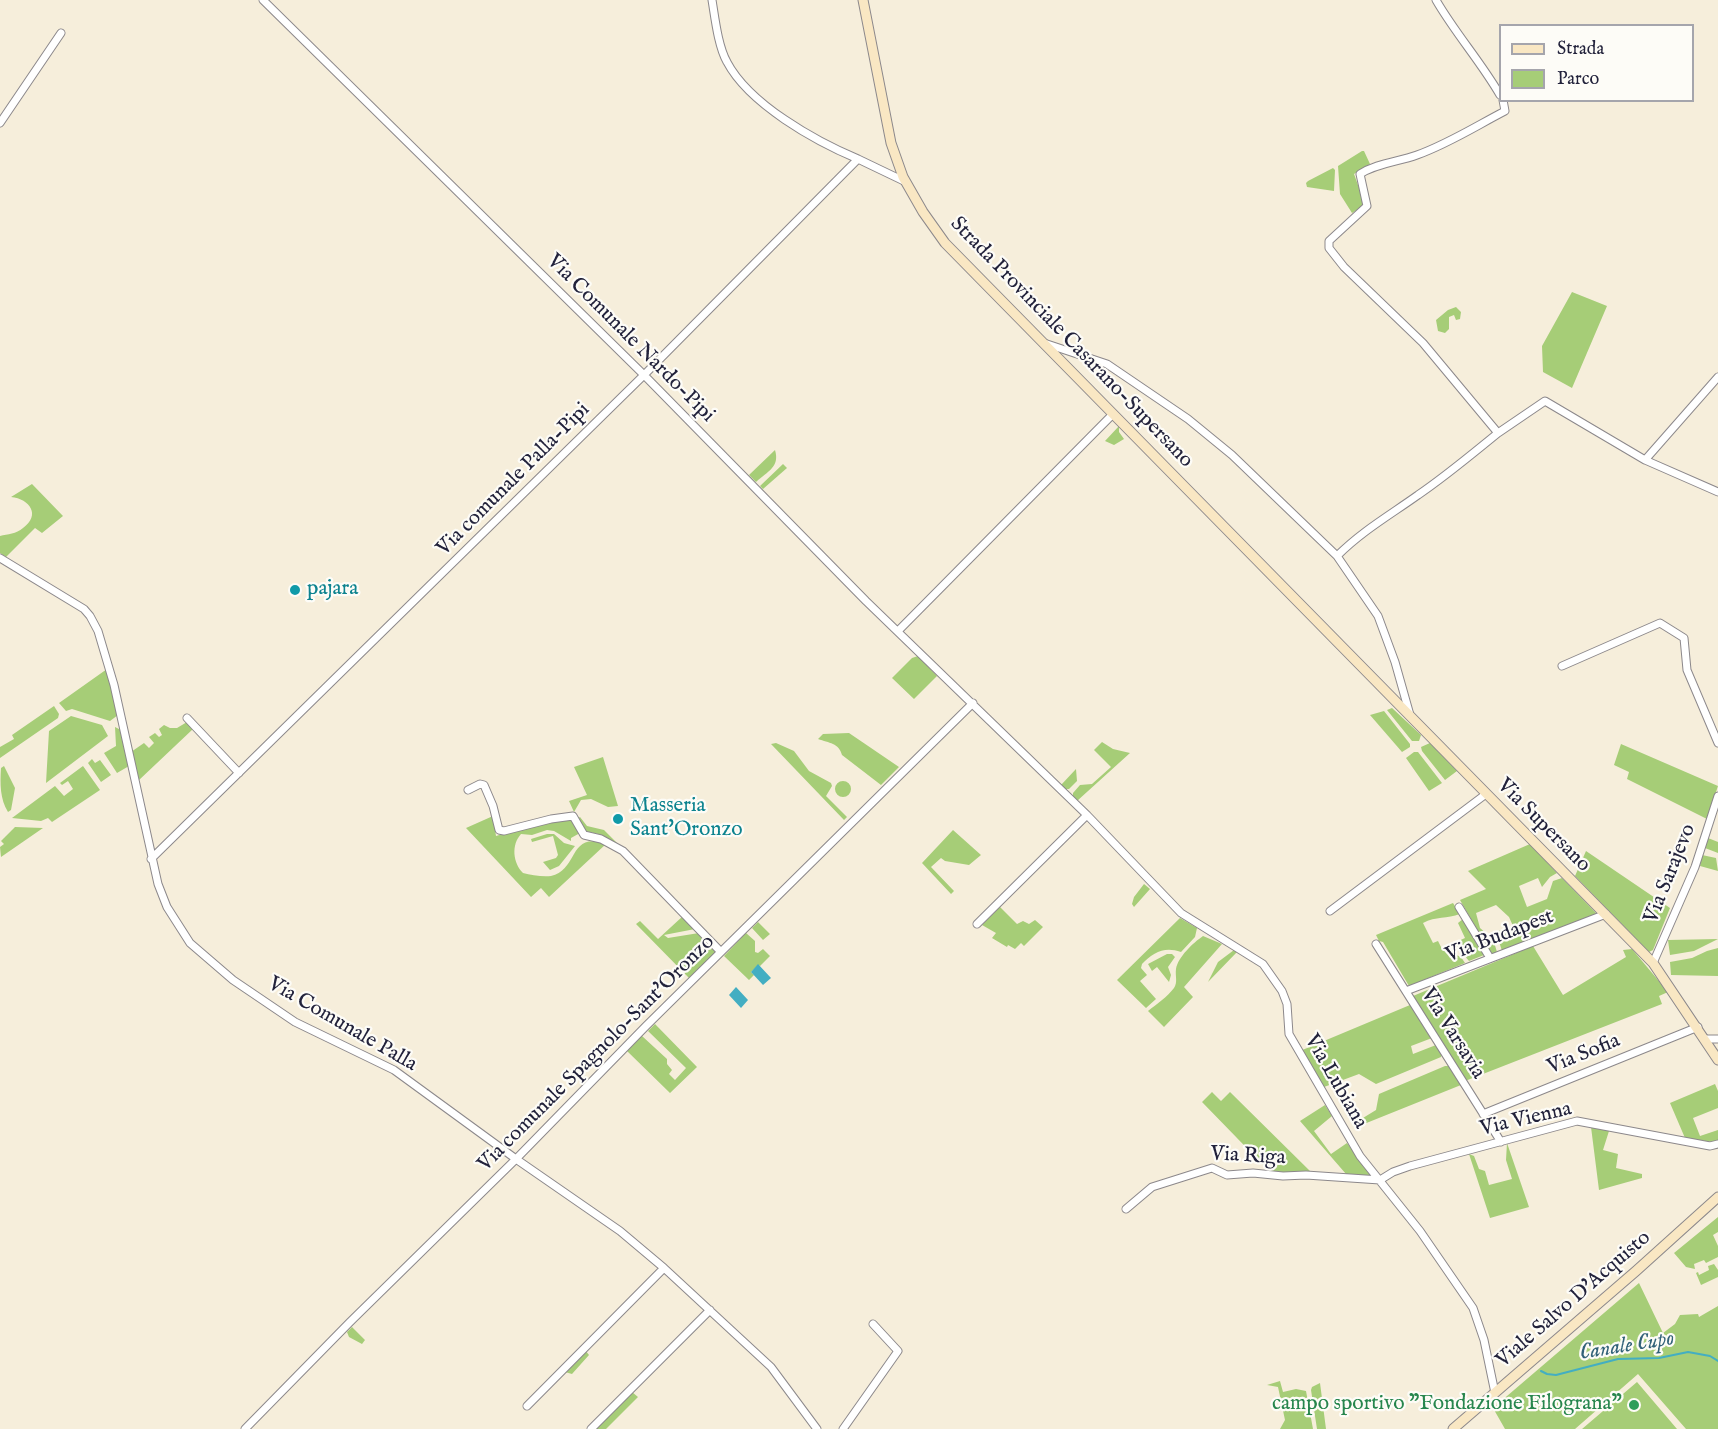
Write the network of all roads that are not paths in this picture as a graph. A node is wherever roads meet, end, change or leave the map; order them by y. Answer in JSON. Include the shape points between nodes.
{"nodes":[{"id":1,"x":263,"y":0,"type":"edge"},
{"id":2,"x":712,"y":0,"type":"edge"},
{"id":3,"x":863,"y":0,"type":"edge"},
{"id":4,"x":1436,"y":0,"type":"edge"},
{"id":5,"x":61,"y":33,"type":"dead end"},
{"id":6,"x":1499,"y":93,"type":"edge"},
{"id":7,"x":1503,"y":102,"type":"edge"},
{"id":8,"x":0,"y":123,"type":"edge"},
{"id":9,"x":858,"y":159,"type":"junction"},
{"id":10,"x":907,"y":182,"type":"junction"},
{"id":11,"x":1042,"y":342,"type":"junction"},
{"id":12,"x":644,"y":375,"type":"junction"},
{"id":13,"x":1718,"y":376,"type":"edge"},
{"id":14,"x":1112,"y":415,"type":"junction"},
{"id":15,"x":1498,"y":433,"type":"junction"},
{"id":16,"x":1646,"y":460,"type":"junction"},
{"id":17,"x":1718,"y":492,"type":"edge"},
{"id":18,"x":1337,"y":556,"type":"junction"},
{"id":19,"x":0,"y":558,"type":"edge"},
{"id":20,"x":1326,"y":630,"type":"joint"},
{"id":21,"x":898,"y":631,"type":"junction"},
{"id":22,"x":1562,"y":666,"type":"dead end"},
{"id":23,"x":973,"y":703,"type":"junction"},
{"id":24,"x":1410,"y":715,"type":"junction"},
{"id":25,"x":187,"y":718,"type":"dead end"},
{"id":26,"x":1718,"y":743,"type":"edge"},
{"id":27,"x":238,"y":773,"type":"junction"},
{"id":28,"x":468,"y":790,"type":"dead end"},
{"id":29,"x":1486,"y":794,"type":"junction"},
{"id":30,"x":1718,"y":796,"type":"edge"},
{"id":31,"x":1087,"y":815,"type":"junction"},
{"id":32,"x":1715,"y":820,"type":"edge"},
{"id":33,"x":152,"y":859,"type":"junction"},
{"id":34,"x":1460,"y":908,"type":"dead end"},
{"id":35,"x":1330,"y":911,"type":"dead end"},
{"id":36,"x":1606,"y":914,"type":"junction"},
{"id":37,"x":977,"y":924,"type":"dead end"},
{"id":38,"x":1376,"y":944,"type":"dead end"},
{"id":39,"x":721,"y":952,"type":"junction"},
{"id":40,"x":1490,"y":958,"type":"junction"},
{"id":41,"x":1653,"y":963,"type":"junction"},
{"id":42,"x":1406,"y":991,"type":"junction"},
{"id":43,"x":1698,"y":1028,"type":"junction"},
{"id":44,"x":1705,"y":1039,"type":"junction"},
{"id":45,"x":1718,"y":1039,"type":"edge"},
{"id":46,"x":1718,"y":1060,"type":"edge"},
{"id":47,"x":1483,"y":1114,"type":"junction"},
{"id":48,"x":1501,"y":1142,"type":"junction"},
{"id":49,"x":1718,"y":1144,"type":"edge"},
{"id":50,"x":516,"y":1159,"type":"junction"},
{"id":51,"x":1380,"y":1180,"type":"junction"},
{"id":52,"x":1718,"y":1197,"type":"edge"},
{"id":53,"x":1126,"y":1209,"type":"dead end"},
{"id":54,"x":664,"y":1268,"type":"junction"},
{"id":55,"x":710,"y":1310,"type":"junction"},
{"id":56,"x":873,"y":1324,"type":"dead end"},
{"id":57,"x":1495,"y":1393,"type":"junction"},
{"id":58,"x":527,"y":1406,"type":"dead end"},
{"id":59,"x":245,"y":1429,"type":"edge"},
{"id":60,"x":591,"y":1429,"type":"edge"},
{"id":61,"x":817,"y":1429,"type":"edge"},
{"id":62,"x":843,"y":1429,"type":"edge"},
{"id":63,"x":1453,"y":1429,"type":"edge"}],
"edges":[{"from":1,"to":12,"type":"street","name":"Via Comunale Nardo-Pipi"},
{"from":2,"to":9,"type":"street","via":[[726,62],[746,88],[780,116],[830,147]]},
{"from":3,"to":10,"type":"street","name":"Strada Provinciale Casarano-Supersano","via":[[891,143]]},
{"from":4,"to":6,"type":"street"},
{"from":5,"to":8,"type":"street"},
{"from":7,"to":15,"type":"street","via":[[1505,111],[1437,148],[1360,174],[1366,206],[1329,244],[1344,267],[1423,343]]},
{"from":9,"to":10,"type":"street"},
{"from":9,"to":12,"type":"street","name":"Via comunale Palla-Pipi"},
{"from":10,"to":11,"type":"street","name":"Strada Provinciale Casarano-Supersano","via":[[945,243]]},
{"from":11,"to":14,"type":"street","name":"Strada Provinciale Casarano-Supersano"},
{"from":11,"to":18,"type":"street","via":[[1107,363],[1188,419],[1232,455]]},
{"from":12,"to":21,"type":"street","name":"Via Comunale Nardo-Pipi"},
{"from":12,"to":27,"type":"street","name":"Via comunale Palla-Pipi"},
{"from":13,"to":16,"type":"street"},
{"from":14,"to":20,"type":"street","name":"Strada Provinciale Casarano-Supersano"},
{"from":14,"to":21,"type":"street"},
{"from":15,"to":16,"type":"street","via":[[1545,401]]},
{"from":15,"to":18,"type":"street","via":[[1418,496],[1352,540]]},
{"from":16,"to":17,"type":"street"},
{"from":18,"to":24,"type":"street","via":[[1378,616]]},
{"from":19,"to":33,"type":"street","name":"Via Comunale Palla","via":[[84,609],[94,623],[114,684]]},
{"from":20,"to":24,"type":"street","name":"Via Supersano"},
{"from":21,"to":23,"type":"street","name":"Via Comunale Nardo-Pipi"},
{"from":22,"to":26,"type":"street","via":[[1660,622],[1684,638],[1687,670]]},
{"from":23,"to":31,"type":"street","name":"Via Lubiana"},
{"from":23,"to":39,"type":"street","name":"Via comunale Spagnolo-Sant'Oronzo"},
{"from":24,"to":29,"type":"street","name":"Via Supersano"},
{"from":25,"to":27,"type":"street"},
{"from":27,"to":33,"type":"street","name":"Via comunale Palla-Pipi"},
{"from":28,"to":39,"type":"street","via":[[484,785],[499,830],[573,816],[584,836],[601,839],[623,851]]},
{"from":29,"to":35,"type":"street"},
{"from":29,"to":36,"type":"street","name":"Via Supersano"},
{"from":30,"to":32,"type":"street","name":"Via Sarajevo"},
{"from":31,"to":37,"type":"street"},
{"from":31,"to":51,"type":"street","name":"Via Lubiana","via":[[1181,913],[1263,964],[1287,1004],[1288,1034],[1360,1156]]},
{"from":32,"to":41,"type":"street","name":"Via Sarajevo"},
{"from":33,"to":50,"type":"street","name":"Via Comunale Palla","via":[[167,907],[190,943],[233,980],[295,1022],[394,1070]]},
{"from":34,"to":40,"type":"street"},
{"from":36,"to":40,"type":"street","name":"Via Budapest"},
{"from":36,"to":41,"type":"street","name":"Via Supersano"},
{"from":38,"to":42,"type":"street","name":"Via Varsavia"},
{"from":39,"to":50,"type":"street","name":"Via comunale Spagnolo-Sant'Oronzo"},
{"from":40,"to":42,"type":"street","name":"Via Budapest"},
{"from":41,"to":43,"type":"street","name":"Via Supersano"},
{"from":42,"to":47,"type":"street","name":"Via Varsavia"},
{"from":43,"to":44,"type":"street","name":"Via Supersano"},
{"from":43,"to":47,"type":"street","name":"Via Sofia"},
{"from":44,"to":45,"type":"street"},
{"from":44,"to":46,"type":"street","name":"Via Supersano"},
{"from":47,"to":48,"type":"street","name":"Via Varsavia"},
{"from":48,"to":49,"type":"street","name":"Via Vienna","via":[[1577,1121],[1710,1146]]},
{"from":48,"to":51,"type":"street","name":"Via Vienna","via":[[1410,1166]]},
{"from":50,"to":54,"type":"street","name":"Via Comunale Palla","via":[[620,1231]]},
{"from":50,"to":59,"type":"street","name":"Via comunale Spagnolo-Sant'Oronzo"},
{"from":51,"to":53,"type":"street","name":"Via Riga","via":[[1227,1175],[1212,1168],[1152,1187]]},
{"from":51,"to":57,"type":"street","name":"Via Lubiana","via":[[1473,1308]]},
{"from":52,"to":57,"type":"street","name":"Viale Salvo D'Acquisto"},
{"from":54,"to":55,"type":"street","name":"Via Comunale Palla"},
{"from":54,"to":58,"type":"street"},
{"from":55,"to":60,"type":"street"},
{"from":55,"to":61,"type":"street","name":"Via Comunale Palla","via":[[771,1367]]},
{"from":56,"to":62,"type":"street","via":[[898,1351]]},
{"from":57,"to":63,"type":"street","name":"Viale Salvo D'Acquisto"}]}
